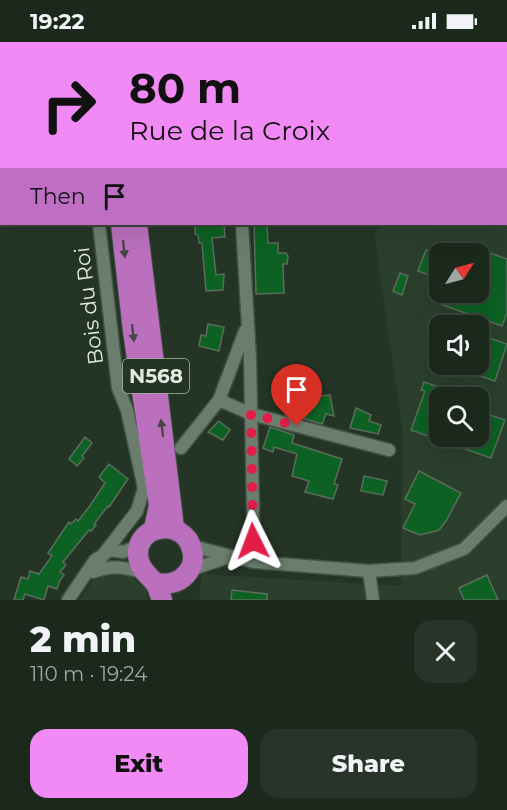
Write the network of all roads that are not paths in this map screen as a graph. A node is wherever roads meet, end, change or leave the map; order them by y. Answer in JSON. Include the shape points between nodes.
{"nodes":[{"id":1,"x":99,"y":225,"type":"edge"},
{"id":2,"x":122,"y":225,"type":"edge"},
{"id":3,"x":137,"y":225,"type":"edge"},
{"id":4,"x":242,"y":225,"type":"edge"},
{"id":5,"x":247,"y":324,"type":"junction"},
{"id":6,"x":219,"y":400,"type":"junction"},
{"id":7,"x":251,"y":414,"type":"junction"},
{"id":8,"x":181,"y":448,"type":"dead end"},
{"id":9,"x":389,"y":450,"type":"dead end"},
{"id":10,"x":507,"y":506,"type":"edge"},
{"id":11,"x":154,"y":528,"type":"junction"},
{"id":12,"x":174,"y":528,"type":"junction"},
{"id":13,"x":138,"y":546,"type":"junction"},
{"id":14,"x":192,"y":546,"type":"junction"},
{"id":15,"x":103,"y":555,"type":"junction"},
{"id":16,"x":229,"y":557,"type":"junction"},
{"id":17,"x":254,"y":562,"type":"junction"},
{"id":18,"x":100,"y":570,"type":"junction"},
{"id":19,"x":369,"y":571,"type":"junction"},
{"id":20,"x":87,"y":575,"type":"junction"},
{"id":21,"x":184,"y":583,"type":"edge"},
{"id":22,"x":154,"y":586,"type":"edge"},
{"id":23,"x":68,"y":600,"type":"edge"},
{"id":24,"x":373,"y":600,"type":"edge"}],
"edges":[{"from":1,"to":15,"type":"street","name":"Bois du Roi","via":[[118,388],[127,410],[144,488],[137,511]]},
{"from":2,"to":11,"type":"highway","number":"N568","one_way":true,"via":[[133,331],[159,505]]},
{"from":12,"to":3,"type":"highway","number":"N568","one_way":true},
{"from":4,"to":5,"type":"street"},
{"from":5,"to":6,"type":"street"},
{"from":5,"to":7,"type":"street"},
{"from":6,"to":7,"type":"street"},
{"from":6,"to":8,"type":"street"},
{"from":7,"to":9,"type":"street"},
{"from":7,"to":17,"type":"street"},
{"from":10,"to":19,"type":"street","via":[[464,549],[416,568]]},
{"from":11,"to":12,"type":"highway"},
{"from":11,"to":13,"type":"highway"},
{"from":12,"to":14,"type":"highway"},
{"from":13,"to":15,"type":"street"},
{"from":13,"to":22,"type":"highway","via":[[138,559]]},
{"from":14,"to":16,"type":"street"},
{"from":14,"to":21,"type":"highway","via":[[194,556]]},
{"from":15,"to":18,"type":"street"},
{"from":15,"to":20,"type":"street","via":[[95,560]]},
{"from":16,"to":17,"type":"street"},
{"from":16,"to":21,"type":"street"},
{"from":17,"to":19,"type":"street"},
{"from":18,"to":20,"type":"street"},
{"from":18,"to":22,"type":"street","via":[[118,566]]},
{"from":19,"to":24,"type":"street"},
{"from":20,"to":23,"type":"street"},
{"from":21,"to":22,"type":"highway"}]}
